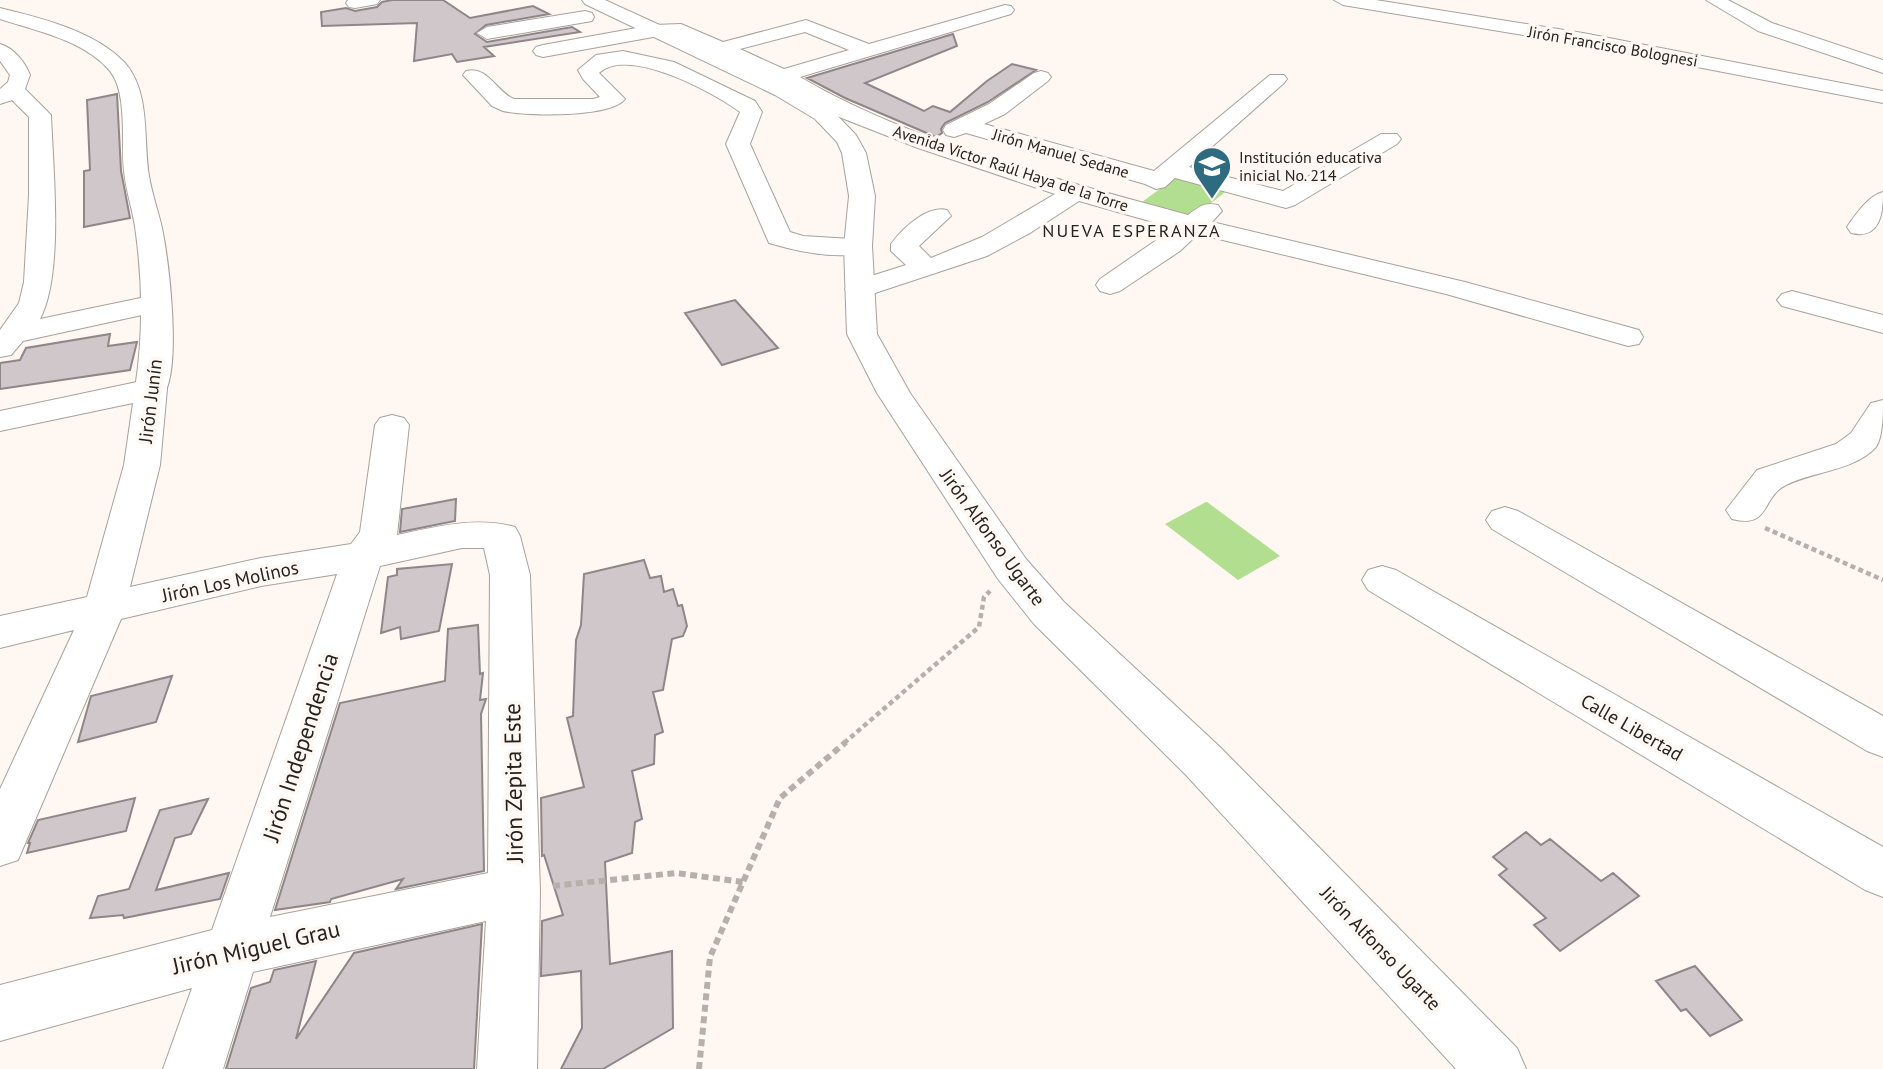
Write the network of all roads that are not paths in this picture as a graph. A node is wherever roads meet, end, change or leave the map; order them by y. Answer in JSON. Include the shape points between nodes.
{"nodes":[{"id":1,"x":1343,"y":0,"type":"edge"},
{"id":2,"x":1715,"y":0,"type":"edge"},
{"id":3,"x":1005,"y":10,"type":"dead end"},
{"id":4,"x":0,"y":13,"type":"edge"},
{"id":5,"x":605,"y":16,"type":"edge"},
{"id":6,"x":861,"y":30,"type":"dead end"},
{"id":7,"x":653,"y":31,"type":"junction"},
{"id":8,"x":487,"y":33,"type":"dead end"},
{"id":9,"x":834,"y":37,"type":"junction"},
{"id":10,"x":723,"y":47,"type":"junction"},
{"id":11,"x":0,"y":50,"type":"edge"},
{"id":12,"x":867,"y":50,"type":"junction"},
{"id":13,"x":543,"y":51,"type":"dead end"},
{"id":14,"x":1883,"y":67,"type":"edge"},
{"id":15,"x":473,"y":75,"type":"dead end"},
{"id":16,"x":1041,"y":77,"type":"dead end"},
{"id":17,"x":1277,"y":79,"type":"dead end"},
{"id":18,"x":788,"y":84,"type":"junction"},
{"id":19,"x":7,"y":94,"type":"edge"},
{"id":20,"x":1883,"y":97,"type":"edge"},
{"id":21,"x":963,"y":125,"type":"junction"},
{"id":22,"x":1389,"y":139,"type":"dead end"},
{"id":23,"x":926,"y":143,"type":"junction"},
{"id":24,"x":1166,"y":175,"type":"junction"},
{"id":25,"x":1237,"y":187,"type":"junction"},
{"id":26,"x":1075,"y":192,"type":"junction"},
{"id":27,"x":1122,"y":204,"type":"junction"},
{"id":28,"x":1881,"y":205,"type":"edge"},
{"id":29,"x":938,"y":216,"type":"dead end"},
{"id":30,"x":1193,"y":225,"type":"junction"},
{"id":31,"x":1860,"y":227,"type":"dead end"},
{"id":32,"x":858,"y":246,"type":"junction"},
{"id":33,"x":926,"y":268,"type":"junction"},
{"id":34,"x":1110,"y":285,"type":"dead end"},
{"id":35,"x":859,"y":289,"type":"junction"},
{"id":36,"x":1792,"y":300,"type":"dead end"},
{"id":37,"x":155,"y":304,"type":"junction"},
{"id":38,"x":1883,"y":324,"type":"edge"},
{"id":39,"x":1628,"y":337,"type":"dead end"},
{"id":40,"x":7,"y":341,"type":"edge"},
{"id":41,"x":151,"y":389,"type":"junction"},
{"id":42,"x":1883,"y":410,"type":"edge"},
{"id":43,"x":0,"y":421,"type":"edge"},
{"id":44,"x":392,"y":425,"type":"dead end"},
{"id":45,"x":1745,"y":510,"type":"road end"},
{"id":46,"x":1505,"y":520,"type":"dead end"},
{"id":47,"x":461,"y":535,"type":"joint"},
{"id":48,"x":363,"y":556,"type":"junction"},
{"id":49,"x":1382,"y":580,"type":"dead end"},
{"id":50,"x":105,"y":607,"type":"junction"},
{"id":51,"x":0,"y":632,"type":"edge"},
{"id":52,"x":1883,"y":738,"type":"edge"},
{"id":53,"x":0,"y":844,"type":"edge"},
{"id":54,"x":1883,"y":874,"type":"edge"},
{"id":55,"x":514,"y":891,"type":"junction"},
{"id":56,"x":234,"y":950,"type":"junction"},
{"id":57,"x":0,"y":1013,"type":"edge"},
{"id":58,"x":193,"y":1069,"type":"edge"},
{"id":59,"x":507,"y":1069,"type":"edge"},
{"id":60,"x":1496,"y":1069,"type":"edge"}],
"edges":[{"from":1,"to":20,"type":"street","name":"Jirón Francisco Bolognesi","via":[[1583,39]]},
{"from":2,"to":14,"type":"street","via":[[1765,27]]},
{"from":3,"to":12,"type":"street"},
{"from":4,"to":37,"type":"street","name":"Jirón Junín","via":[[96,47],[121,70],[128,86],[138,186],[150,236]]},
{"from":5,"to":7,"type":"street","name":"Jirón Alfonso Ugarte"},
{"from":5,"to":8,"type":"street"},
{"from":5,"to":13,"type":"street"},
{"from":6,"to":9,"type":"street"},
{"from":7,"to":10,"type":"street","name":"Avenida Víctor Raúl Haya de la Torre","via":[[681,30]]},
{"from":7,"to":18,"type":"street","name":"Jirón Alfonso Ugarte"},
{"from":9,"to":10,"type":"street","via":[[806,26]]},
{"from":9,"to":12,"type":"street"},
{"from":10,"to":18,"type":"street","name":"Avenida Víctor Raúl Haya de la Torre"},
{"from":11,"to":19,"type":"street","via":[[18,65],[20,77]]},
{"from":12,"to":18,"type":"street"},
{"from":15,"to":32,"type":"street","via":[[511,106],[596,106],[614,99],[590,75],[593,65],[608,58],[646,58],[747,106],[750,117],[738,144],[779,237],[801,244]]},
{"from":16,"to":21,"type":"street","via":[[997,109]]},
{"from":17,"to":24,"type":"street"},
{"from":18,"to":23,"type":"street","name":"Avenida Víctor Raúl Haya de la Torre"},
{"from":18,"to":32,"type":"street","name":"Jirón Alfonso Ugarte","via":[[848,140],[854,153],[862,196]]},
{"from":19,"to":40,"type":"street","via":[[40,115],[42,195],[34,303]]},
{"from":21,"to":23,"type":"street"},
{"from":21,"to":24,"type":"street","name":"Jirón Manuel Sedane"},
{"from":22,"to":25,"type":"street","name":"Jirón Manuel Sedane","via":[[1286,200]]},
{"from":23,"to":26,"type":"street","name":"Avenida Víctor Raúl Haya de la Torre"},
{"from":24,"to":25,"type":"street","name":"Jirón Manuel Sedane"},
{"from":24,"to":27,"type":"street"},
{"from":25,"to":30,"type":"street"},
{"from":26,"to":27,"type":"street","name":"Avenida Víctor Raúl Haya de la Torre"},
{"from":26,"to":33,"type":"street","via":[[1007,236]]},
{"from":27,"to":30,"type":"street","name":"Avenida Víctor Raúl Haya de la Torre"},
{"from":28,"to":31,"type":"street"},
{"from":29,"to":33,"type":"street","via":[[905,244],[905,251]]},
{"from":30,"to":34,"type":"street"},
{"from":30,"to":39,"type":"street","name":"Avenida Víctor Raúl Haya de la Torre","via":[[1455,288]]},
{"from":32,"to":35,"type":"street","name":"Jirón Alfonso Ugarte"},
{"from":33,"to":35,"type":"street"},
{"from":35,"to":60,"type":"street","name":"Jirón Alfonso Ugarte","via":[[862,334],[873,358],[1012,569],[1049,613],[1203,761]]},
{"from":36,"to":38,"type":"street"},
{"from":37,"to":40,"type":"street"},
{"from":37,"to":41,"type":"street","name":"Jirón Junín","via":[[157,360]]},
{"from":41,"to":43,"type":"street"},
{"from":41,"to":50,"type":"street","name":"Jirón Junín","via":[[142,465]]},
{"from":42,"to":45,"type":"street","via":[[1864,440],[1848,452],[1770,478]]},
{"from":44,"to":48,"type":"street","name":"Jirón Independencia","via":[[379,534]]},
{"from":46,"to":52,"type":"street"},
{"from":47,"to":48,"type":"street","name":"Jirón Los Molinos"},
{"from":47,"to":55,"type":"street","name":"Jirón Zepita Este","via":[[501,536],[510,575]]},
{"from":48,"to":50,"type":"street","name":"Jirón Los Molinos","via":[[261,572]]},
{"from":48,"to":56,"type":"street","name":"Jirón Independencia"},
{"from":49,"to":54,"type":"street","name":"Calle Libertad"},
{"from":50,"to":51,"type":"street","name":"Jirón Los Molinos"},
{"from":50,"to":53,"type":"street","name":"Jirón Junín"},
{"from":55,"to":56,"type":"street","name":"Jirón Miguel Grau"},
{"from":55,"to":59,"type":"street","name":"Jirón Zepita Este"},
{"from":56,"to":57,"type":"street","name":"Jirón Miguel Grau"},
{"from":56,"to":58,"type":"street","name":"Jirón Independencia"}]}
